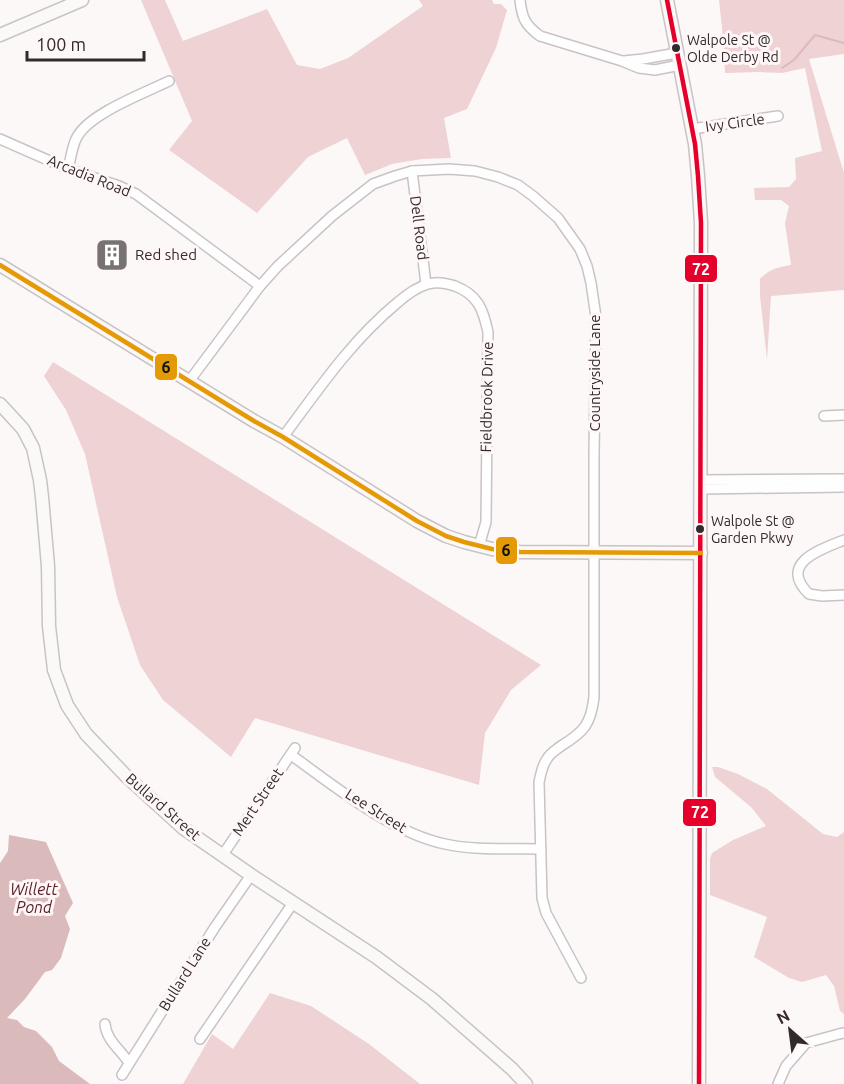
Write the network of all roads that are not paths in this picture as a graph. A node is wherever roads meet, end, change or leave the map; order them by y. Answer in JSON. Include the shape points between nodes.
{"nodes":[{"id":1,"x":82,"y":0,"type":"edge"},
{"id":2,"x":520,"y":0,"type":"edge"},
{"id":3,"x":667,"y":0,"type":"edge"},
{"id":4,"x":0,"y":35,"type":"edge"},
{"id":5,"x":679,"y":59,"type":"junction"},
{"id":6,"x":622,"y":61,"type":"junction"},
{"id":7,"x":169,"y":81,"type":"dead end"},
{"id":8,"x":778,"y":116,"type":"dead end"},
{"id":9,"x":692,"y":129,"type":"junction"},
{"id":10,"x":0,"y":140,"type":"edge"},
{"id":11,"x":68,"y":169,"type":"junction"},
{"id":12,"x":412,"y":171,"type":"junction"},
{"id":13,"x":0,"y":265,"type":"edge"},
{"id":14,"x":426,"y":284,"type":"junction"},
{"id":15,"x":260,"y":286,"type":"junction"},
{"id":16,"x":190,"y":380,"type":"junction"},
{"id":17,"x":0,"y":404,"type":"edge"},
{"id":18,"x":844,"y":415,"type":"edge"},
{"id":19,"x":824,"y":416,"type":"dead end"},
{"id":20,"x":283,"y":436,"type":"junction"},
{"id":21,"x":844,"y":479,"type":"edge"},
{"id":22,"x":700,"y":485,"type":"junction"},
{"id":23,"x":844,"y":488,"type":"edge"},
{"id":24,"x":844,"y":540,"type":"edge"},
{"id":25,"x":479,"y":546,"type":"junction"},
{"id":26,"x":594,"y":552,"type":"junction"},
{"id":27,"x":700,"y":553,"type":"junction"},
{"id":28,"x":844,"y":596,"type":"edge"},
{"id":29,"x":293,"y":752,"type":"joint"},
{"id":30,"x":542,"y":849,"type":"junction"},
{"id":31,"x":222,"y":856,"type":"junction"},
{"id":32,"x":251,"y":875,"type":"junction"},
{"id":33,"x":293,"y":903,"type":"junction"},
{"id":34,"x":581,"y":978,"type":"dead end"},
{"id":35,"x":105,"y":1024,"type":"dead end"},
{"id":36,"x":844,"y":1034,"type":"edge"},
{"id":37,"x":200,"y":1039,"type":"dead end"},
{"id":38,"x":129,"y":1063,"type":"junction"},
{"id":39,"x":122,"y":1075,"type":"dead end"},
{"id":40,"x":526,"y":1084,"type":"edge"},
{"id":41,"x":699,"y":1084,"type":"edge"},
{"id":42,"x":778,"y":1084,"type":"edge"}],
"edges":[{"from":1,"to":4,"type":"main road"},
{"from":2,"to":6,"type":"street","via":[[525,22],[540,36]]},
{"from":3,"to":5,"type":"main road"},
{"from":5,"to":6,"type":"street"},
{"from":5,"to":6,"type":"street","via":[[655,70]]},
{"from":5,"to":9,"type":"main road"},
{"from":7,"to":11,"type":"street","via":[[115,106],[85,126],[75,141]]},
{"from":8,"to":9,"type":"street","name":"Ivy Circle"},
{"from":9,"to":22,"type":"main road","via":[[700,223]]},
{"from":10,"to":11,"type":"street","name":"Arcadia Road"},
{"from":11,"to":15,"type":"street","name":"Arcadia Road","via":[[136,194]]},
{"from":12,"to":14,"type":"street","name":"Dell Road"},
{"from":12,"to":15,"type":"street","name":"Countryside Lane","via":[[373,184],[332,216]]},
{"from":12,"to":26,"type":"street","name":"Countryside Lane","via":[[475,171],[518,185],[558,218],[580,249],[596,317]]},
{"from":13,"to":16,"type":"main road"},
{"from":14,"to":20,"type":"street","via":[[404,297],[366,330]]},
{"from":14,"to":25,"type":"street","name":"Fieldbrook Drive","via":[[449,284],[473,296],[481,306],[488,332],[486,522]]},
{"from":15,"to":16,"type":"street","name":"Countryside Lane"},
{"from":16,"to":20,"type":"main road"},
{"from":17,"to":31,"type":"main road","name":"Bullard Street","via":[[23,429],[36,459],[54,670],[67,705],[86,734],[127,777],[183,828]]},
{"from":18,"to":19,"type":"street"},
{"from":20,"to":25,"type":"main road","via":[[431,529]]},
{"from":21,"to":22,"type":"street"},
{"from":22,"to":23,"type":"street"},
{"from":22,"to":27,"type":"main road"},
{"from":24,"to":28,"type":"street","via":[[811,554],[798,573],[809,594]]},
{"from":25,"to":26,"type":"main road","via":[[505,551]]},
{"from":26,"to":27,"type":"main road"},
{"from":26,"to":30,"type":"street","name":"Countryside Lane","via":[[592,711],[581,733],[553,752],[542,768]]},
{"from":27,"to":41,"type":"main road"},
{"from":29,"to":30,"type":"street","name":"Lee Street","via":[[375,814],[417,836],[446,844]]},
{"from":29,"to":31,"type":"street","name":"Mert Street"},
{"from":30,"to":34,"type":"street","name":"Countryside Lane","via":[[542,898],[546,913]]},
{"from":31,"to":32,"type":"main road","name":"Bullard Street"},
{"from":32,"to":33,"type":"main road","name":"Bullard Street"},
{"from":32,"to":38,"type":"street","name":"Bullard Lane"},
{"from":33,"to":37,"type":"street"},
{"from":33,"to":40,"type":"main road","name":"Bullard Street","via":[[432,999]]},
{"from":35,"to":38,"type":"street","via":[[114,1046]]},
{"from":36,"to":42,"type":"street","via":[[806,1043],[786,1066]]},
{"from":38,"to":39,"type":"street","name":"Bullard Lane"}]}
